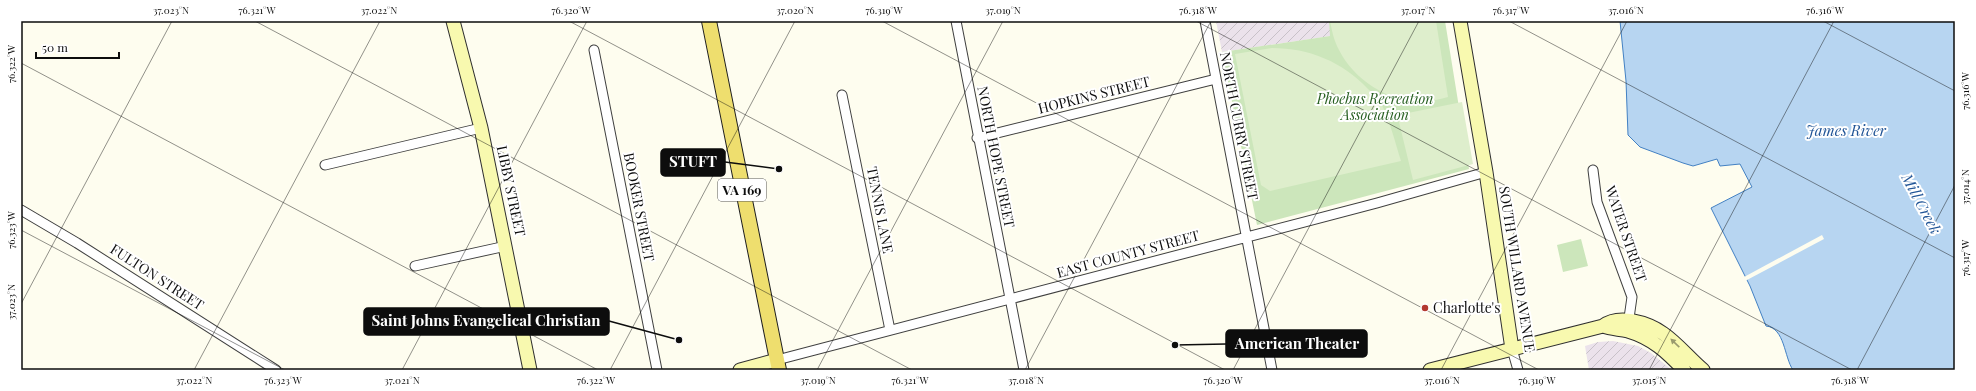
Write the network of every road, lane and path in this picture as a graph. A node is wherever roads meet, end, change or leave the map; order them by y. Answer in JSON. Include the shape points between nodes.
{"nodes":[{"id":1,"x":453,"y":21,"type":"edge"},
{"id":2,"x":709,"y":21,"type":"edge"},
{"id":3,"x":956,"y":21,"type":"edge"},
{"id":4,"x":1205,"y":21,"type":"edge"},
{"id":5,"x":1460,"y":21,"type":"edge"},
{"id":6,"x":594,"y":50,"type":"dead end"},
{"id":7,"x":1216,"y":78,"type":"junction"},
{"id":8,"x":842,"y":95,"type":"dead end"},
{"id":9,"x":481,"y":128,"type":"junction"},
{"id":10,"x":977,"y":138,"type":"junction"},
{"id":11,"x":325,"y":165,"type":"dead end"},
{"id":12,"x":1593,"y":170,"type":"dead end"},
{"id":13,"x":1486,"y":172,"type":"junction"},
{"id":14,"x":21,"y":210,"type":"edge"},
{"id":15,"x":1246,"y":237,"type":"junction"},
{"id":16,"x":506,"y":246,"type":"junction"},
{"id":17,"x":414,"y":266,"type":"dead end"},
{"id":18,"x":1010,"y":299,"type":"junction"},
{"id":19,"x":1628,"y":326,"type":"junction"},
{"id":20,"x":890,"y":330,"type":"junction"},
{"id":21,"x":1512,"y":349,"type":"junction"},
{"id":22,"x":778,"y":365,"type":"edge"},
{"id":23,"x":276,"y":370,"type":"edge"},
{"id":24,"x":530,"y":370,"type":"edge"},
{"id":25,"x":657,"y":370,"type":"edge"},
{"id":26,"x":740,"y":370,"type":"edge"},
{"id":27,"x":1024,"y":370,"type":"edge"},
{"id":28,"x":1272,"y":370,"type":"edge"},
{"id":29,"x":1430,"y":370,"type":"edge"},
{"id":30,"x":1518,"y":370,"type":"edge"},
{"id":31,"x":1684,"y":370,"type":"edge"},
{"id":32,"x":1703,"y":370,"type":"edge"}],
"edges":[{"from":1,"to":9,"type":"street","name":"LIBBY STREET"},
{"from":2,"to":22,"type":"main road","number":"VA 169"},
{"from":3,"to":10,"type":"street","name":"NORTH HOPE STREET"},
{"from":4,"to":7,"type":"street","name":"NORTH CURRY STREET"},
{"from":5,"to":13,"type":"street","name":"SOUTH WILLARD AVENUE"},
{"from":6,"to":25,"type":"street","name":"BOOKER STREET"},
{"from":7,"to":10,"type":"street","name":"HOPKINS STREET"},
{"from":7,"to":15,"type":"street","name":"NORTH CURRY STREET"},
{"from":8,"to":20,"type":"street","name":"TENNIS LANE"},
{"from":9,"to":11,"type":"street"},
{"from":9,"to":16,"type":"street","name":"LIBBY STREET"},
{"from":10,"to":18,"type":"street","name":"NORTH HOPE STREET"},
{"from":12,"to":19,"type":"street","name":"WATER STREET","via":[[1595,196],[1630,290],[1632,302]]},
{"from":13,"to":15,"type":"street","name":"EAST COUNTY STREET"},
{"from":13,"to":21,"type":"street","name":"SOUTH WILLARD AVENUE"},
{"from":14,"to":23,"type":"street","name":"FULTON STREET"},
{"from":15,"to":18,"type":"street","name":"EAST COUNTY STREET"},
{"from":15,"to":28,"type":"street","name":"NORTH CURRY STREET"},
{"from":16,"to":17,"type":"street"},
{"from":16,"to":24,"type":"street","name":"LIBBY STREET"},
{"from":18,"to":20,"type":"street","name":"EAST COUNTY STREET"},
{"from":18,"to":27,"type":"street","name":"NORTH HOPE STREET"},
{"from":19,"to":21,"type":"street","via":[[1609,321],[1603,326]]},
{"from":19,"to":31,"type":"street","via":[[1667,352]]},
{"from":32,"to":19,"type":"street","one_way":true,"via":[[1666,334],[1647,324]]},
{"from":20,"to":22,"type":"street","name":"EAST COUNTY STREET"},
{"from":21,"to":29,"type":"street"},
{"from":21,"to":30,"type":"street","name":"SOUTH WILLARD AVENUE"},
{"from":22,"to":26,"type":"street"}]}
